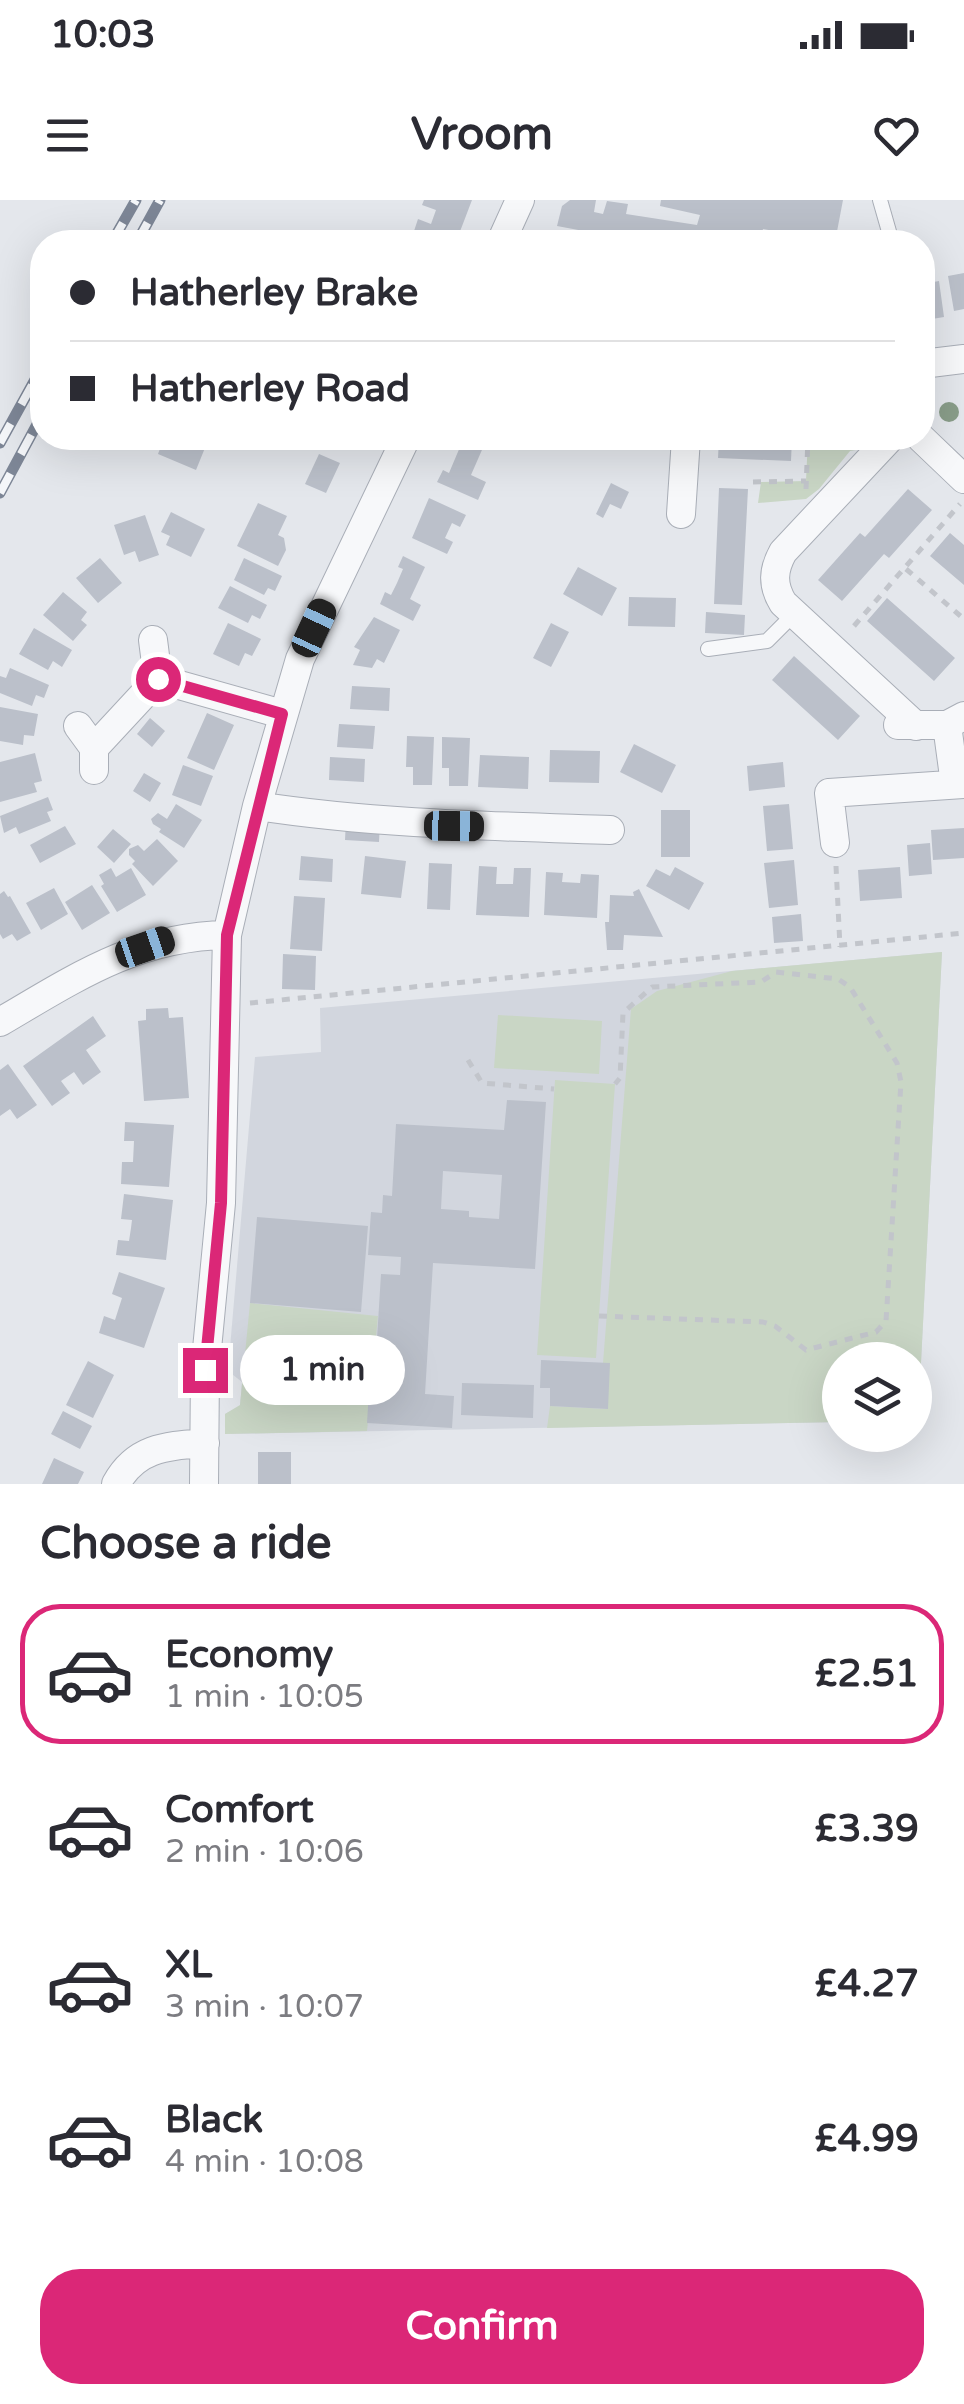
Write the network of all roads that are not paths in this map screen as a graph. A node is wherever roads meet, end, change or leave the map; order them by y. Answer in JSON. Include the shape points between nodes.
{"nodes":[{"id":1,"x":520,"y":200,"type":"edge"},
{"id":2,"x":880,"y":200,"type":"edge"},
{"id":3,"x":506,"y":230,"type":"edge"},
{"id":4,"x":889,"y":230,"type":"edge"},
{"id":5,"x":964,"y":359,"type":"edge"},
{"id":6,"x":935,"y":361,"type":"edge"},
{"id":7,"x":400,"y":450,"type":"edge"},
{"id":8,"x":685,"y":450,"type":"edge"},
{"id":9,"x":879,"y":450,"type":"edge"},
{"id":10,"x":934,"y":450,"type":"edge"},
{"id":11,"x":964,"y":479,"type":"edge"},
{"id":12,"x":681,"y":514,"type":"dead end"},
{"id":13,"x":795,"y":614,"type":"junction"},
{"id":14,"x":153,"y":640,"type":"dead end"},
{"id":15,"x":708,"y":650,"type":"dead end"},
{"id":16,"x":158,"y":679,"type":"junction"},
{"id":17,"x":282,"y":714,"type":"junction"},
{"id":18,"x":955,"y":720,"type":"edge"},
{"id":19,"x":887,"y":724,"type":"dead end"},
{"id":20,"x":916,"y":726,"type":"junction"},
{"id":21,"x":89,"y":748,"type":"dead end"},
{"id":22,"x":960,"y":784,"type":"edge"},
{"id":23,"x":258,"y":806,"type":"junction"},
{"id":24,"x":610,"y":830,"type":"dead end"},
{"id":25,"x":835,"y":843,"type":"road end"},
{"id":26,"x":227,"y":935,"type":"junction"},
{"id":27,"x":0,"y":1022,"type":"edge"},
{"id":28,"x":205,"y":1443,"type":"junction"},
{"id":29,"x":116,"y":1484,"type":"edge"},
{"id":30,"x":204,"y":1484,"type":"edge"}],
"edges":[{"from":1,"to":3,"type":"street"},
{"from":2,"to":4,"type":"lane"},
{"from":5,"to":6,"type":"street"},
{"from":7,"to":17,"type":"street","via":[[300,658]]},
{"from":8,"to":12,"type":"street"},
{"from":9,"to":13,"type":"street","via":[[783,552],[774,575],[778,594]]},
{"from":10,"to":11,"type":"street"},
{"from":13,"to":15,"type":"lane","via":[[767,641]]},
{"from":13,"to":20,"type":"street"},
{"from":14,"to":16,"type":"street"},
{"from":16,"to":17,"type":"street"},
{"from":16,"to":21,"type":"street"},
{"from":17,"to":23,"type":"street"},
{"from":18,"to":20,"type":"street"},
{"from":18,"to":22,"type":"street"},
{"from":19,"to":20,"type":"street"},
{"from":22,"to":25,"type":"street","via":[[829,793]]},
{"from":23,"to":24,"type":"street","via":[[414,824]]},
{"from":23,"to":26,"type":"street"},
{"from":26,"to":27,"type":"street","via":[[168,939],[123,954]]},
{"from":26,"to":28,"type":"street","via":[[221,1203]]},
{"from":28,"to":29,"type":"street","via":[[152,1449]]},
{"from":28,"to":30,"type":"street"}]}
